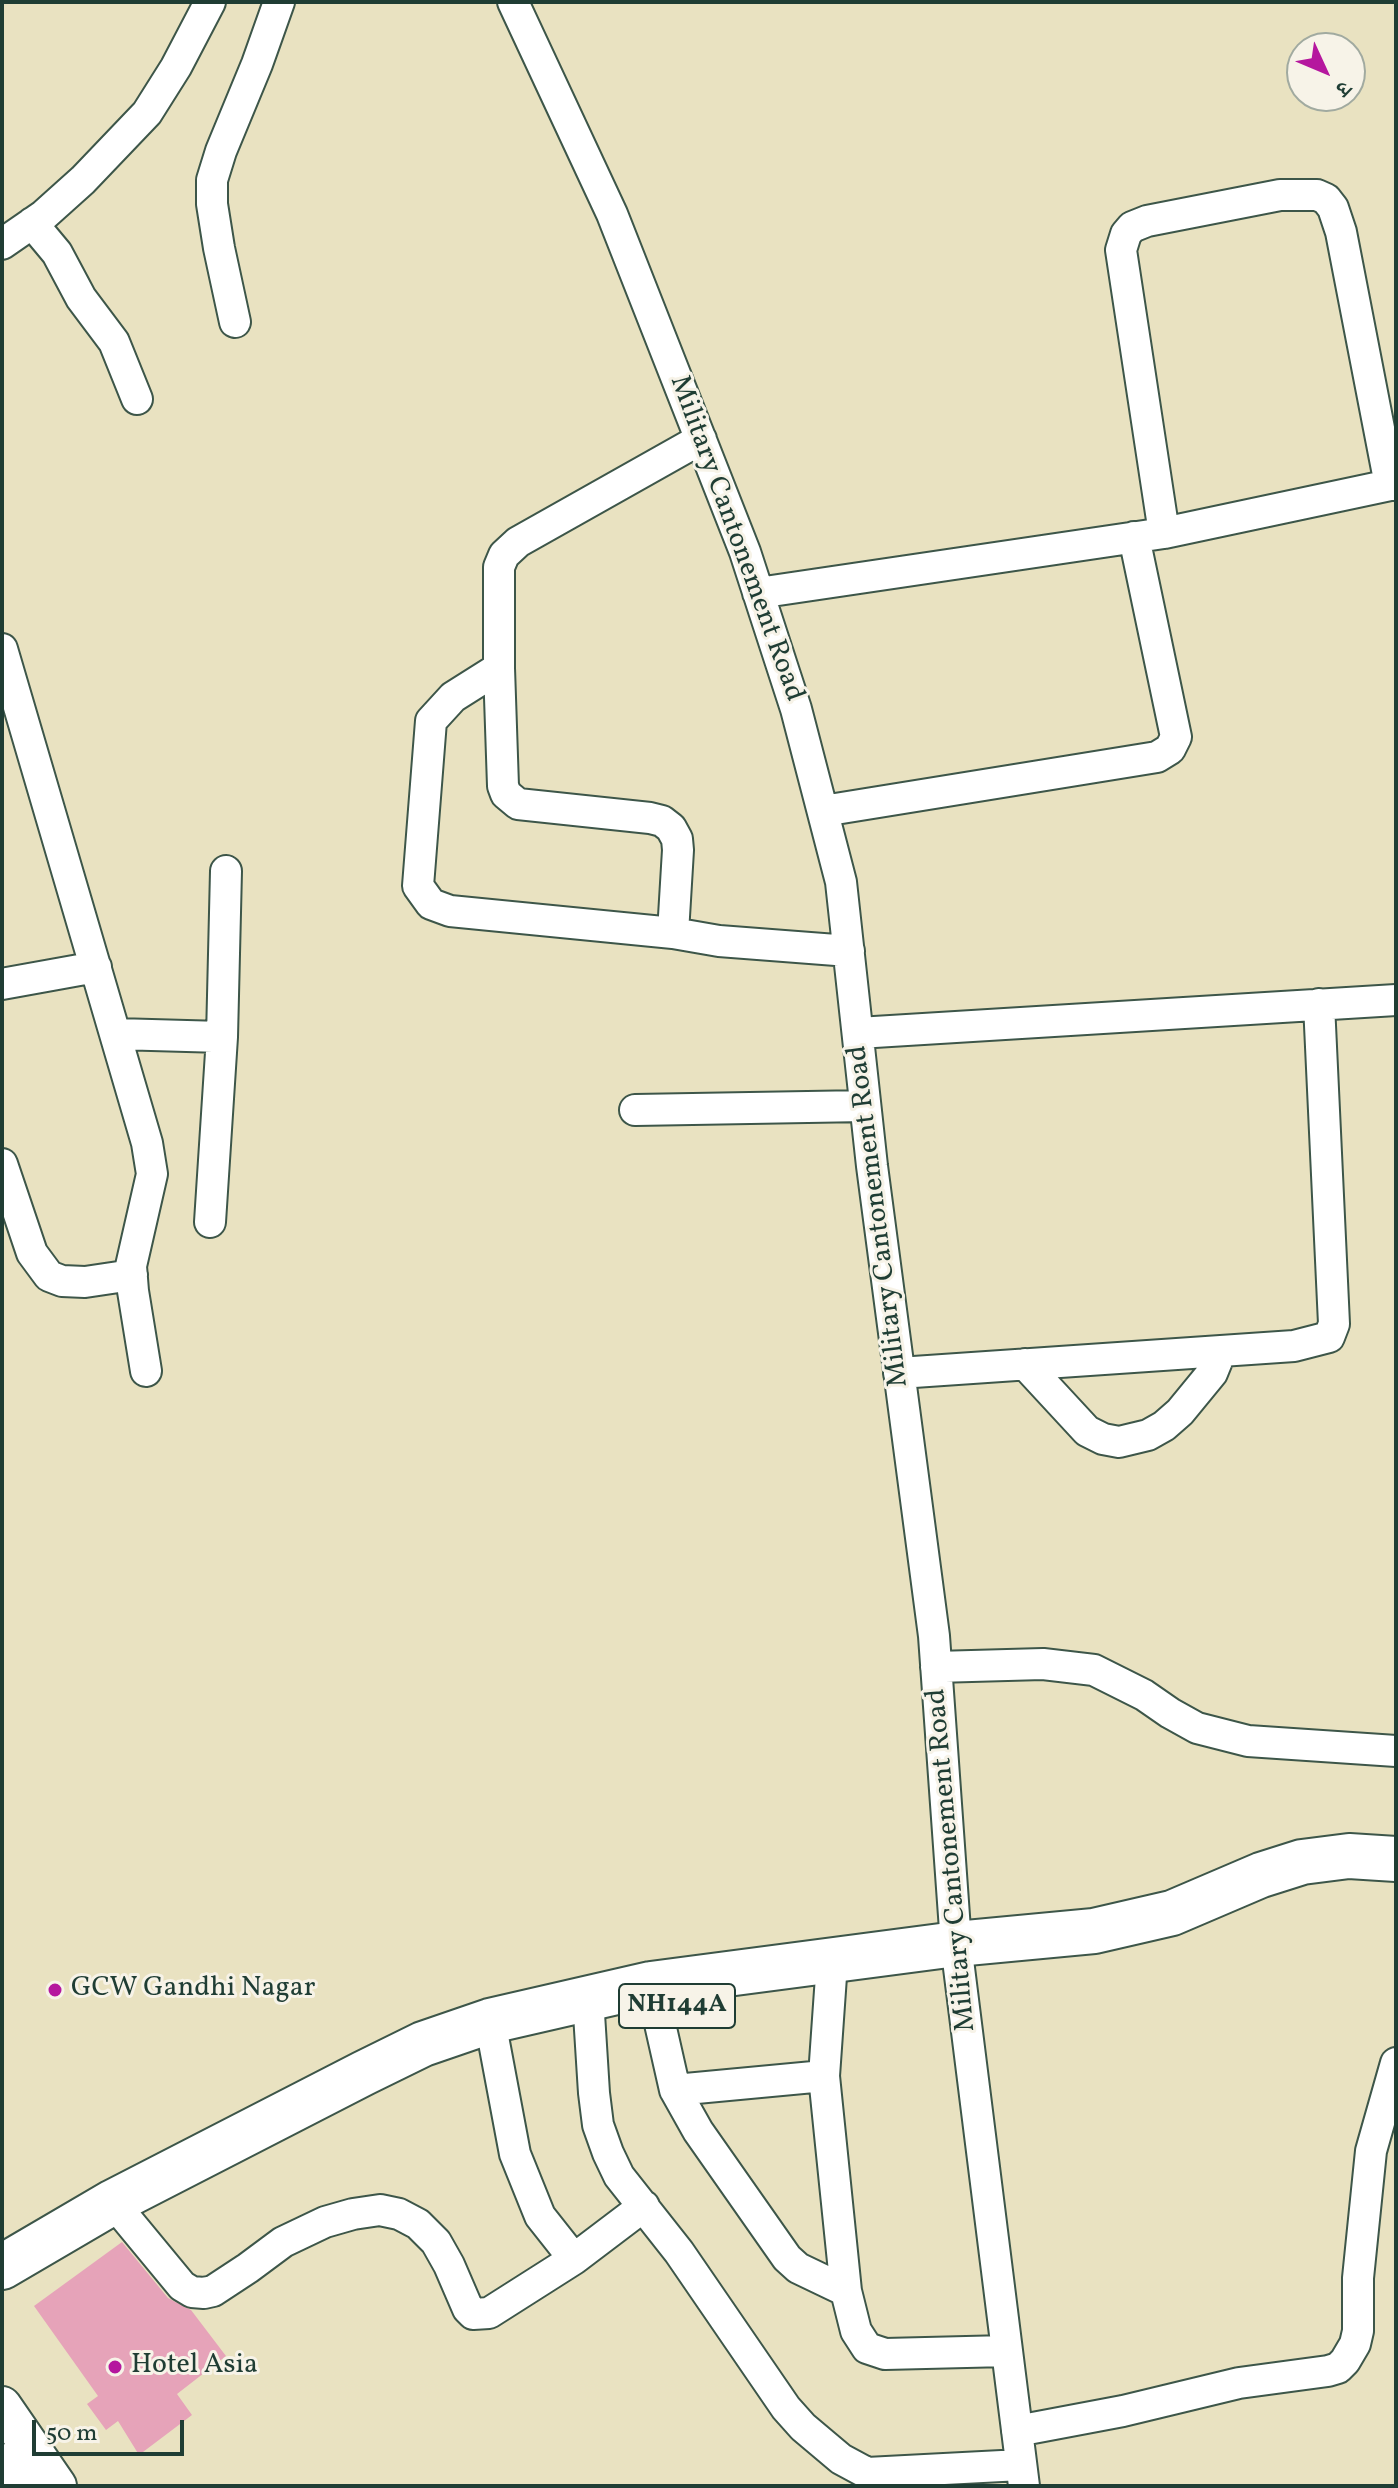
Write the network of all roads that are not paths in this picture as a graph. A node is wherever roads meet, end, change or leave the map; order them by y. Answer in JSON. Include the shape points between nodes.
{"nodes":[{"id":1,"x":210,"y":2,"type":"edge"},
{"id":2,"x":279,"y":2,"type":"edge"},
{"id":3,"x":513,"y":2,"type":"edge"},
{"id":4,"x":32,"y":223,"type":"junction"},
{"id":5,"x":2,"y":244,"type":"edge"},
{"id":6,"x":235,"y":322,"type":"dead end"},
{"id":7,"x":1384,"y":395,"type":"edge"},
{"id":8,"x":137,"y":399,"type":"dead end"},
{"id":9,"x":701,"y":439,"type":"junction"},
{"id":10,"x":1393,"y":485,"type":"edge"},
{"id":11,"x":1164,"y":533,"type":"junction"},
{"id":12,"x":1134,"y":537,"type":"junction"},
{"id":13,"x":758,"y":593,"type":"junction"},
{"id":14,"x":2,"y":649,"type":"edge"},
{"id":15,"x":499,"y":668,"type":"junction"},
{"id":16,"x":823,"y":811,"type":"junction"},
{"id":17,"x":226,"y":871,"type":"dead end"},
{"id":18,"x":673,"y":933,"type":"junction"},
{"id":19,"x":849,"y":951,"type":"junction"},
{"id":20,"x":96,"y":967,"type":"junction"},
{"id":21,"x":2,"y":984,"type":"edge"},
{"id":22,"x":1396,"y":1000,"type":"edge"},
{"id":23,"x":1319,"y":1004,"type":"junction"},
{"id":24,"x":858,"y":1033,"type":"junction"},
{"id":25,"x":116,"y":1034,"type":"junction"},
{"id":26,"x":222,"y":1037,"type":"junction"},
{"id":27,"x":865,"y":1106,"type":"junction"},
{"id":28,"x":635,"y":1110,"type":"dead end"},
{"id":29,"x":2,"y":1164,"type":"edge"},
{"id":30,"x":210,"y":1222,"type":"dead end"},
{"id":31,"x":132,"y":1275,"type":"junction"},
{"id":32,"x":1221,"y":1351,"type":"junction"},
{"id":33,"x":1025,"y":1364,"type":"junction"},
{"id":34,"x":146,"y":1371,"type":"dead end"},
{"id":35,"x":899,"y":1373,"type":"junction"},
{"id":36,"x":936,"y":1667,"type":"junction"},
{"id":37,"x":1396,"y":1751,"type":"edge"},
{"id":38,"x":1396,"y":1859,"type":"edge"},
{"id":39,"x":1396,"y":1878,"type":"edge"},
{"id":40,"x":958,"y":1957,"type":"junction"},
{"id":41,"x":831,"y":1974,"type":"junction"},
{"id":42,"x":654,"y":1996,"type":"junction"},
{"id":43,"x":589,"y":2008,"type":"junction"},
{"id":44,"x":492,"y":2030,"type":"junction"},
{"id":45,"x":1396,"y":2063,"type":"edge"},
{"id":46,"x":824,"y":2076,"type":"junction"},
{"id":47,"x":675,"y":2090,"type":"junction"},
{"id":48,"x":644,"y":2206,"type":"junction"},
{"id":49,"x":125,"y":2217,"type":"junction"},
{"id":50,"x":574,"y":2259,"type":"junction"},
{"id":51,"x":2,"y":2267,"type":"edge"},
{"id":52,"x":2,"y":2283,"type":"edge"},
{"id":53,"x":846,"y":2291,"type":"junction"},
{"id":54,"x":1007,"y":2351,"type":"junction"},
{"id":55,"x":2,"y":2406,"type":"edge"},
{"id":56,"x":1017,"y":2431,"type":"junction"},
{"id":57,"x":2,"y":2463,"type":"edge"},
{"id":58,"x":1023,"y":2476,"type":"edge"},
{"id":59,"x":868,"y":2479,"type":"edge"},
{"id":60,"x":19,"y":2486,"type":"edge"},
{"id":61,"x":57,"y":2486,"type":"edge"}],
"edges":[{"from":1,"to":4,"type":"street","via":[[147,113],[83,180]]},
{"from":2,"to":6,"type":"street","via":[[212,180]]},
{"from":3,"to":9,"type":"street","name":"Military Cantonement Road","via":[[612,214]]},
{"from":4,"to":5,"type":"street"},
{"from":4,"to":8,"type":"street","via":[[114,342]]},
{"from":7,"to":10,"type":"street"},
{"from":7,"to":11,"type":"street","via":[[1341,232],[1326,199],[1280,195],[1132,227],[1121,250]]},
{"from":9,"to":13,"type":"street","name":"Military Cantonement Road"},
{"from":9,"to":15,"type":"street","via":[[508,549],[499,567]]},
{"from":10,"to":11,"type":"street"},
{"from":11,"to":12,"type":"street"},
{"from":12,"to":13,"type":"street"},
{"from":12,"to":16,"type":"street","via":[[1176,737],[1170,749],[1157,757]]},
{"from":13,"to":16,"type":"street","name":"Military Cantonement Road"},
{"from":14,"to":20,"type":"street"},
{"from":15,"to":18,"type":"street","via":[[506,794],[518,804],[650,818],[671,828],[678,850]]},
{"from":15,"to":18,"type":"street","via":[[453,697],[431,721],[421,893],[431,904],[450,911]]},
{"from":16,"to":19,"type":"street","name":"Military Cantonement Road","via":[[841,882]]},
{"from":17,"to":26,"type":"street"},
{"from":18,"to":19,"type":"street"},
{"from":19,"to":24,"type":"street","name":"Military Cantonement Road"},
{"from":20,"to":21,"type":"street"},
{"from":20,"to":25,"type":"street"},
{"from":22,"to":23,"type":"street"},
{"from":23,"to":24,"type":"street"},
{"from":23,"to":32,"type":"street","via":[[1332,1334],[1294,1346]]},
{"from":24,"to":27,"type":"street","name":"Military Cantonement Road"},
{"from":25,"to":26,"type":"street"},
{"from":25,"to":31,"type":"street","via":[[152,1174]]},
{"from":26,"to":30,"type":"street"},
{"from":27,"to":28,"type":"street"},
{"from":27,"to":35,"type":"street","name":"Military Cantonement Road"},
{"from":29,"to":31,"type":"street","via":[[32,1253],[49,1276],[85,1282]]},
{"from":31,"to":34,"type":"street"},
{"from":32,"to":33,"type":"street"},
{"from":32,"to":33,"type":"street","via":[[1212,1373],[1180,1412],[1148,1435],[1119,1442],[1087,1431]]},
{"from":33,"to":35,"type":"street"},
{"from":35,"to":36,"type":"street","name":"Military Cantonement Road"},
{"from":36,"to":37,"type":"street","via":[[1043,1664],[1094,1670],[1197,1728],[1248,1741]]},
{"from":36,"to":40,"type":"street","name":"Military Cantonement Road"},
{"from":38,"to":40,"type":"highway","number":"NH144A","via":[[1349,1856],[1302,1862],[1133,1924]]},
{"from":39,"to":40,"type":"highway","number":"NH144A","via":[[1338,1877],[1303,1885],[1157,1944],[1082,1962]]},
{"from":40,"to":41,"type":"highway","number":"NH144A"},
{"from":40,"to":54,"type":"street","name":"Military Cantonement Road"},
{"from":41,"to":42,"type":"highway","number":"NH144A"},
{"from":41,"to":46,"type":"street"},
{"from":42,"to":43,"type":"highway","number":"NH144A"},
{"from":42,"to":47,"type":"street"},
{"from":43,"to":44,"type":"highway","number":"NH144A"},
{"from":43,"to":48,"type":"street","via":[[598,2125],[619,2176]]},
{"from":44,"to":49,"type":"highway","number":"NH144A","via":[[398,2084]]},
{"from":44,"to":50,"type":"street","via":[[519,2166],[540,2216]]},
{"from":44,"to":51,"type":"highway","number":"NH144A","via":[[423,2044],[113,2202]]},
{"from":45,"to":56,"type":"street","via":[[1366,2180],[1358,2331],[1338,2368],[1239,2383]]},
{"from":46,"to":47,"type":"street"},
{"from":46,"to":53,"type":"street"},
{"from":47,"to":53,"type":"street","via":[[787,2258]]},
{"from":48,"to":50,"type":"street"},
{"from":48,"to":59,"type":"street","via":[[786,2408],[822,2445]]},
{"from":49,"to":50,"type":"street","via":[[192,2292],[213,2291],[283,2242],[325,2222],[380,2210],[418,2224],[436,2242],[473,2314],[489,2313]]},
{"from":49,"to":52,"type":"highway","number":"NH144A"},
{"from":53,"to":54,"type":"street","via":[[862,2343],[873,2351]]},
{"from":54,"to":56,"type":"street","name":"Military Cantonement Road"},
{"from":55,"to":61,"type":"main road"},
{"from":56,"to":58,"type":"street","name":"Military Cantonement Road"},
{"from":57,"to":60,"type":"main road"},
{"from":58,"to":59,"type":"street"}]}
